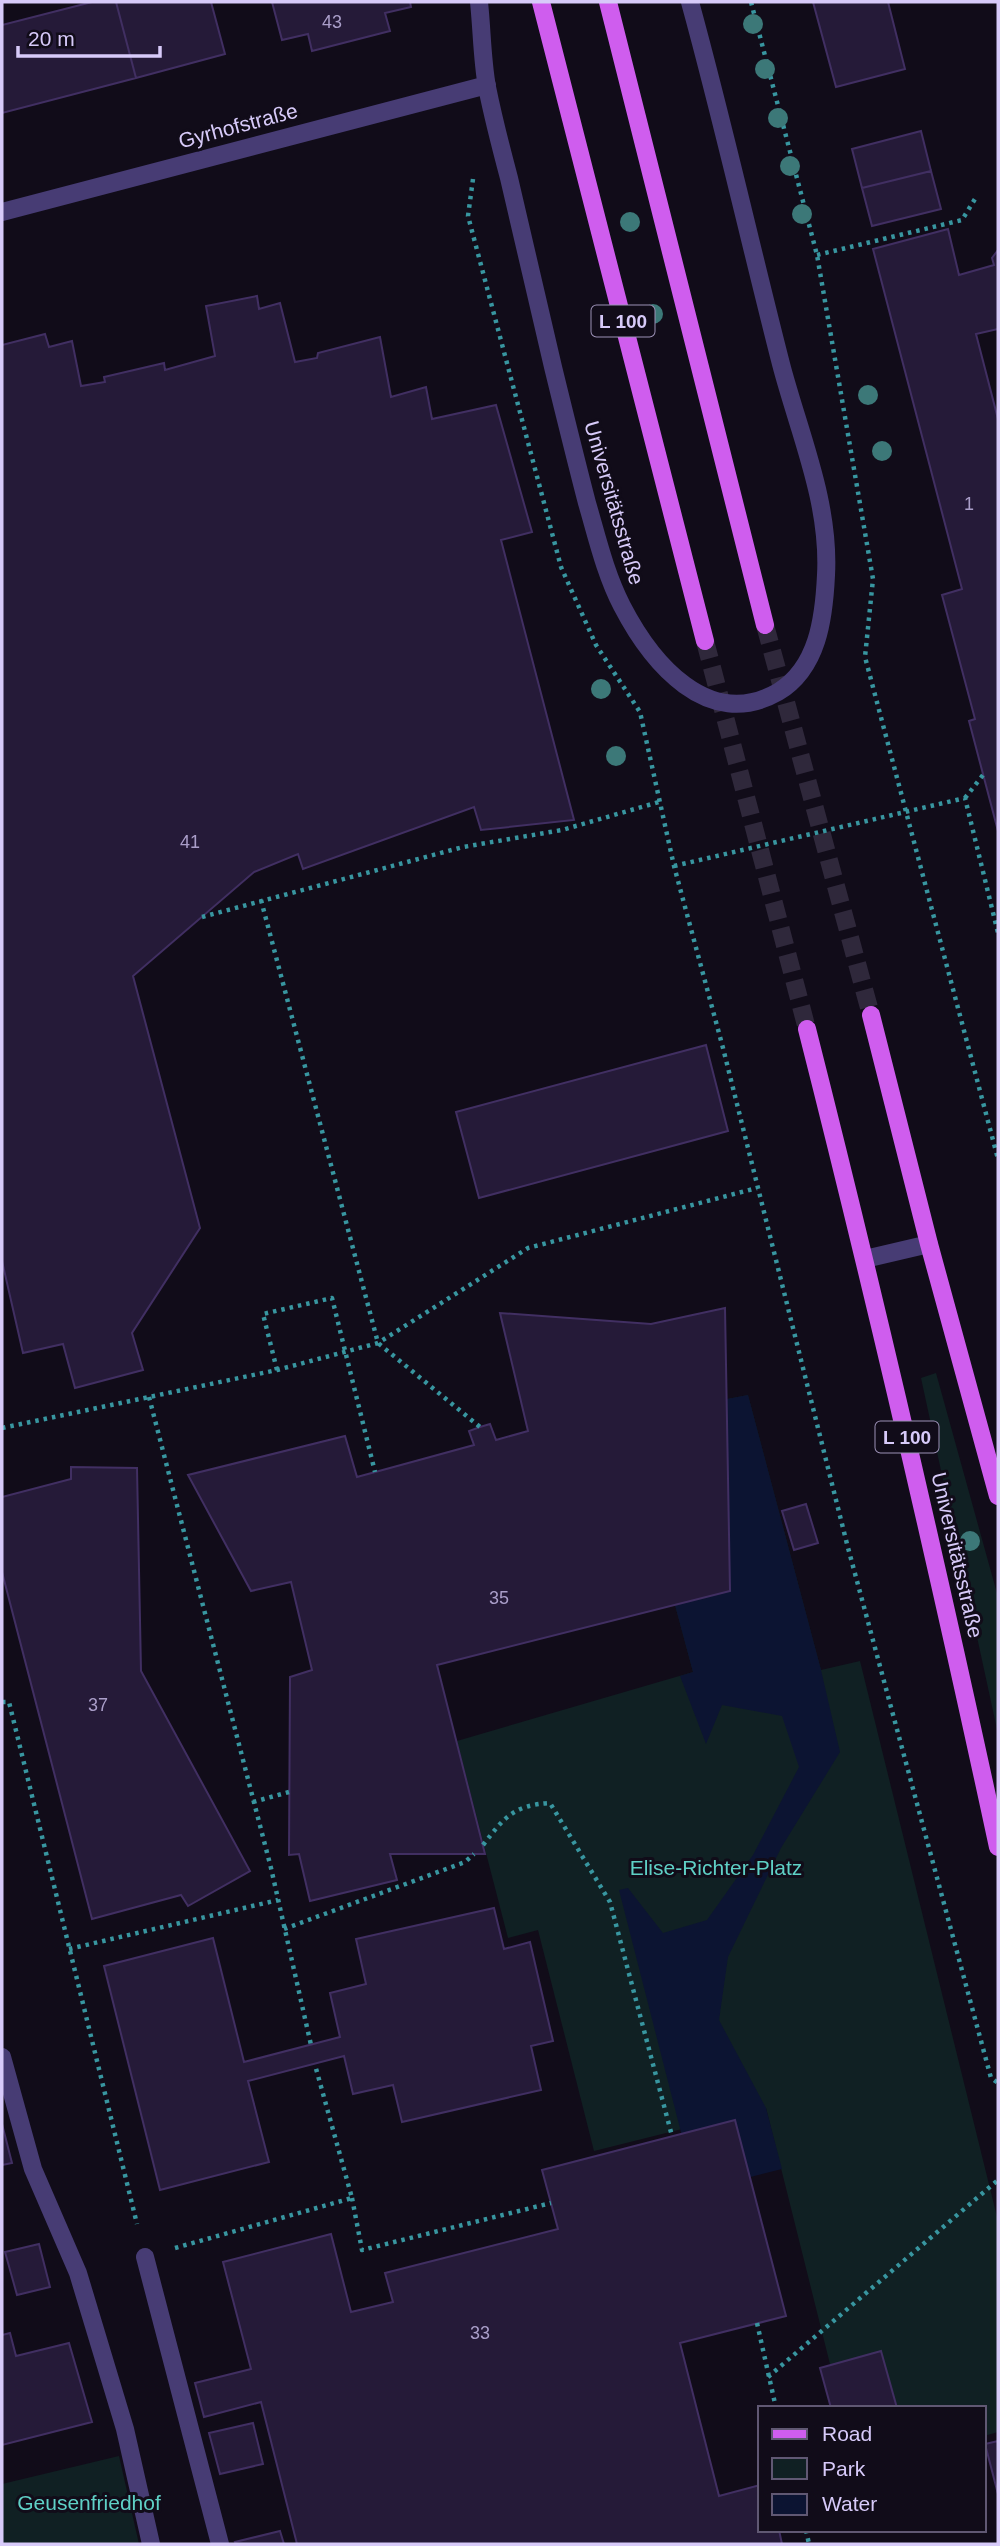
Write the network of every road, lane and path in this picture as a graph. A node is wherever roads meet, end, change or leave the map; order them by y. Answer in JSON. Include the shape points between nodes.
{"nodes":[{"id":1,"x":479,"y":2,"type":"edge"},
{"id":2,"x":541,"y":2,"type":"edge"},
{"id":3,"x":608,"y":2,"type":"edge"},
{"id":4,"x":690,"y":2,"type":"edge"},
{"id":5,"x":751,"y":2,"type":"edge"},
{"id":6,"x":486,"y":85,"type":"junction"},
{"id":7,"x":975,"y":199,"type":"dead end"},
{"id":8,"x":2,"y":212,"type":"edge"},
{"id":9,"x":817,"y":255,"type":"junction"},
{"id":10,"x":765,"y":625,"type":"tunnel mouth"},
{"id":11,"x":705,"y":641,"type":"tunnel mouth"},
{"id":12,"x":983,"y":775,"type":"dead end"},
{"id":13,"x":965,"y":798,"type":"junction"},
{"id":14,"x":659,"y":802,"type":"dead end"},
{"id":15,"x":905,"y":812,"type":"junction"},
{"id":16,"x":261,"y":900,"type":"junction"},
{"id":17,"x":202,"y":917,"type":"dead end"},
{"id":18,"x":998,"y":933,"type":"edge"},
{"id":19,"x":870,"y":1014,"type":"tunnel mouth"},
{"id":20,"x":807,"y":1029,"type":"tunnel mouth"},
{"id":21,"x":998,"y":1158,"type":"edge"},
{"id":22,"x":757,"y":1188,"type":"junction"},
{"id":23,"x":929,"y":1244,"type":"junction"},
{"id":24,"x":865,"y":1259,"type":"junction"},
{"id":25,"x":378,"y":1343,"type":"junction"},
{"id":26,"x":276,"y":1370,"type":"junction"},
{"id":27,"x":149,"y":1397,"type":"junction"},
{"id":28,"x":480,"y":1427,"type":"dead end"},
{"id":29,"x":2,"y":1428,"type":"edge"},
{"id":30,"x":375,"y":1472,"type":"dead end"},
{"id":31,"x":998,"y":1496,"type":"edge"},
{"id":32,"x":2,"y":1702,"type":"edge"},
{"id":33,"x":289,"y":1792,"type":"dead end"},
{"id":34,"x":253,"y":1802,"type":"junction"},
{"id":35,"x":482,"y":1845,"type":"dead end"},
{"id":36,"x":998,"y":1847,"type":"edge"},
{"id":37,"x":474,"y":1854,"type":"dead end"},
{"id":38,"x":278,"y":1900,"type":"junction"},
{"id":39,"x":284,"y":1929,"type":"junction"},
{"id":40,"x":69,"y":1949,"type":"junction"},
{"id":41,"x":311,"y":2045,"type":"dead end"},
{"id":42,"x":2,"y":2057,"type":"edge"},
{"id":43,"x":315,"y":2065,"type":"dead end"},
{"id":44,"x":998,"y":2083,"type":"edge"},
{"id":45,"x":672,"y":2136,"type":"dead end"},
{"id":46,"x":998,"y":2180,"type":"edge"},
{"id":47,"x":352,"y":2198,"type":"junction"},
{"id":48,"x":551,"y":2203,"type":"dead end"},
{"id":49,"x":145,"y":2257,"type":"junction"},
{"id":50,"x":757,"y":2323,"type":"dead end"},
{"id":51,"x":768,"y":2377,"type":"junction"},
{"id":52,"x":775,"y":2406,"type":"edge"},
{"id":53,"x":151,"y":2544,"type":"edge"},
{"id":54,"x":220,"y":2544,"type":"edge"}],
"edges":[{"from":1,"to":6,"type":"street","name":"Universitätsstraße"},
{"from":2,"to":11,"type":"main road","number":"L 100"},
{"from":3,"to":10,"type":"main road","number":"L 100"},
{"from":4,"to":6,"type":"street","name":"Universitätsstraße","via":[[823,516],[826,576],[818,639],[799,676],[761,700],[720,702],[679,682],[637,632],[612,587],[570,438]]},
{"from":5,"to":9,"type":"path"},
{"from":6,"to":8,"type":"street","name":"Gyrhofstraße"},
{"from":7,"to":9,"type":"path","via":[[962,220]]},
{"from":9,"to":15,"type":"path","via":[[873,579],[865,657]]},
{"from":12,"to":13,"type":"path"},
{"from":13,"to":15,"type":"path"},
{"from":13,"to":18,"type":"path"},
{"from":14,"to":16,"type":"path","via":[[562,830],[463,847]]},
{"from":15,"to":21,"type":"path"},
{"from":15,"to":22,"type":"path","via":[[674,866]]},
{"from":16,"to":17,"type":"path"},
{"from":16,"to":25,"type":"path"},
{"from":19,"to":23,"type":"main road"},
{"from":20,"to":24,"type":"main road","name":"Universitätsstraße","number":"L 100"},
{"from":22,"to":25,"type":"path","via":[[528,1248]]},
{"from":22,"to":44,"type":"path","via":[[850,1557],[987,2064],[991,2078]]},
{"from":23,"to":24,"type":"street"},
{"from":23,"to":31,"type":"main road"},
{"from":24,"to":36,"type":"main road","name":"Universitätsstraße","number":"L 100"},
{"from":25,"to":26,"type":"path"},
{"from":25,"to":28,"type":"path"},
{"from":26,"to":27,"type":"path"},
{"from":26,"to":30,"type":"path","via":[[263,1314],[332,1298]]},
{"from":27,"to":29,"type":"path"},
{"from":27,"to":34,"type":"path"},
{"from":32,"to":40,"type":"path","via":[[9,1702]]},
{"from":33,"to":34,"type":"path"},
{"from":34,"to":38,"type":"path"},
{"from":35,"to":45,"type":"path","via":[[506,1815],[528,1804],[550,1803],[610,1902]]},
{"from":37,"to":39,"type":"path","via":[[465,1862]]},
{"from":38,"to":39,"type":"path"},
{"from":38,"to":40,"type":"path"},
{"from":39,"to":41,"type":"path"},
{"from":40,"to":49,"type":"path"},
{"from":42,"to":53,"type":"street","via":[[33,2169],[78,2273],[125,2430]]},
{"from":43,"to":47,"type":"path"},
{"from":46,"to":51,"type":"path"},
{"from":47,"to":48,"type":"path","via":[[362,2250]]},
{"from":47,"to":49,"type":"path"},
{"from":49,"to":54,"type":"street"},
{"from":50,"to":51,"type":"path"},
{"from":51,"to":52,"type":"path"}]}
